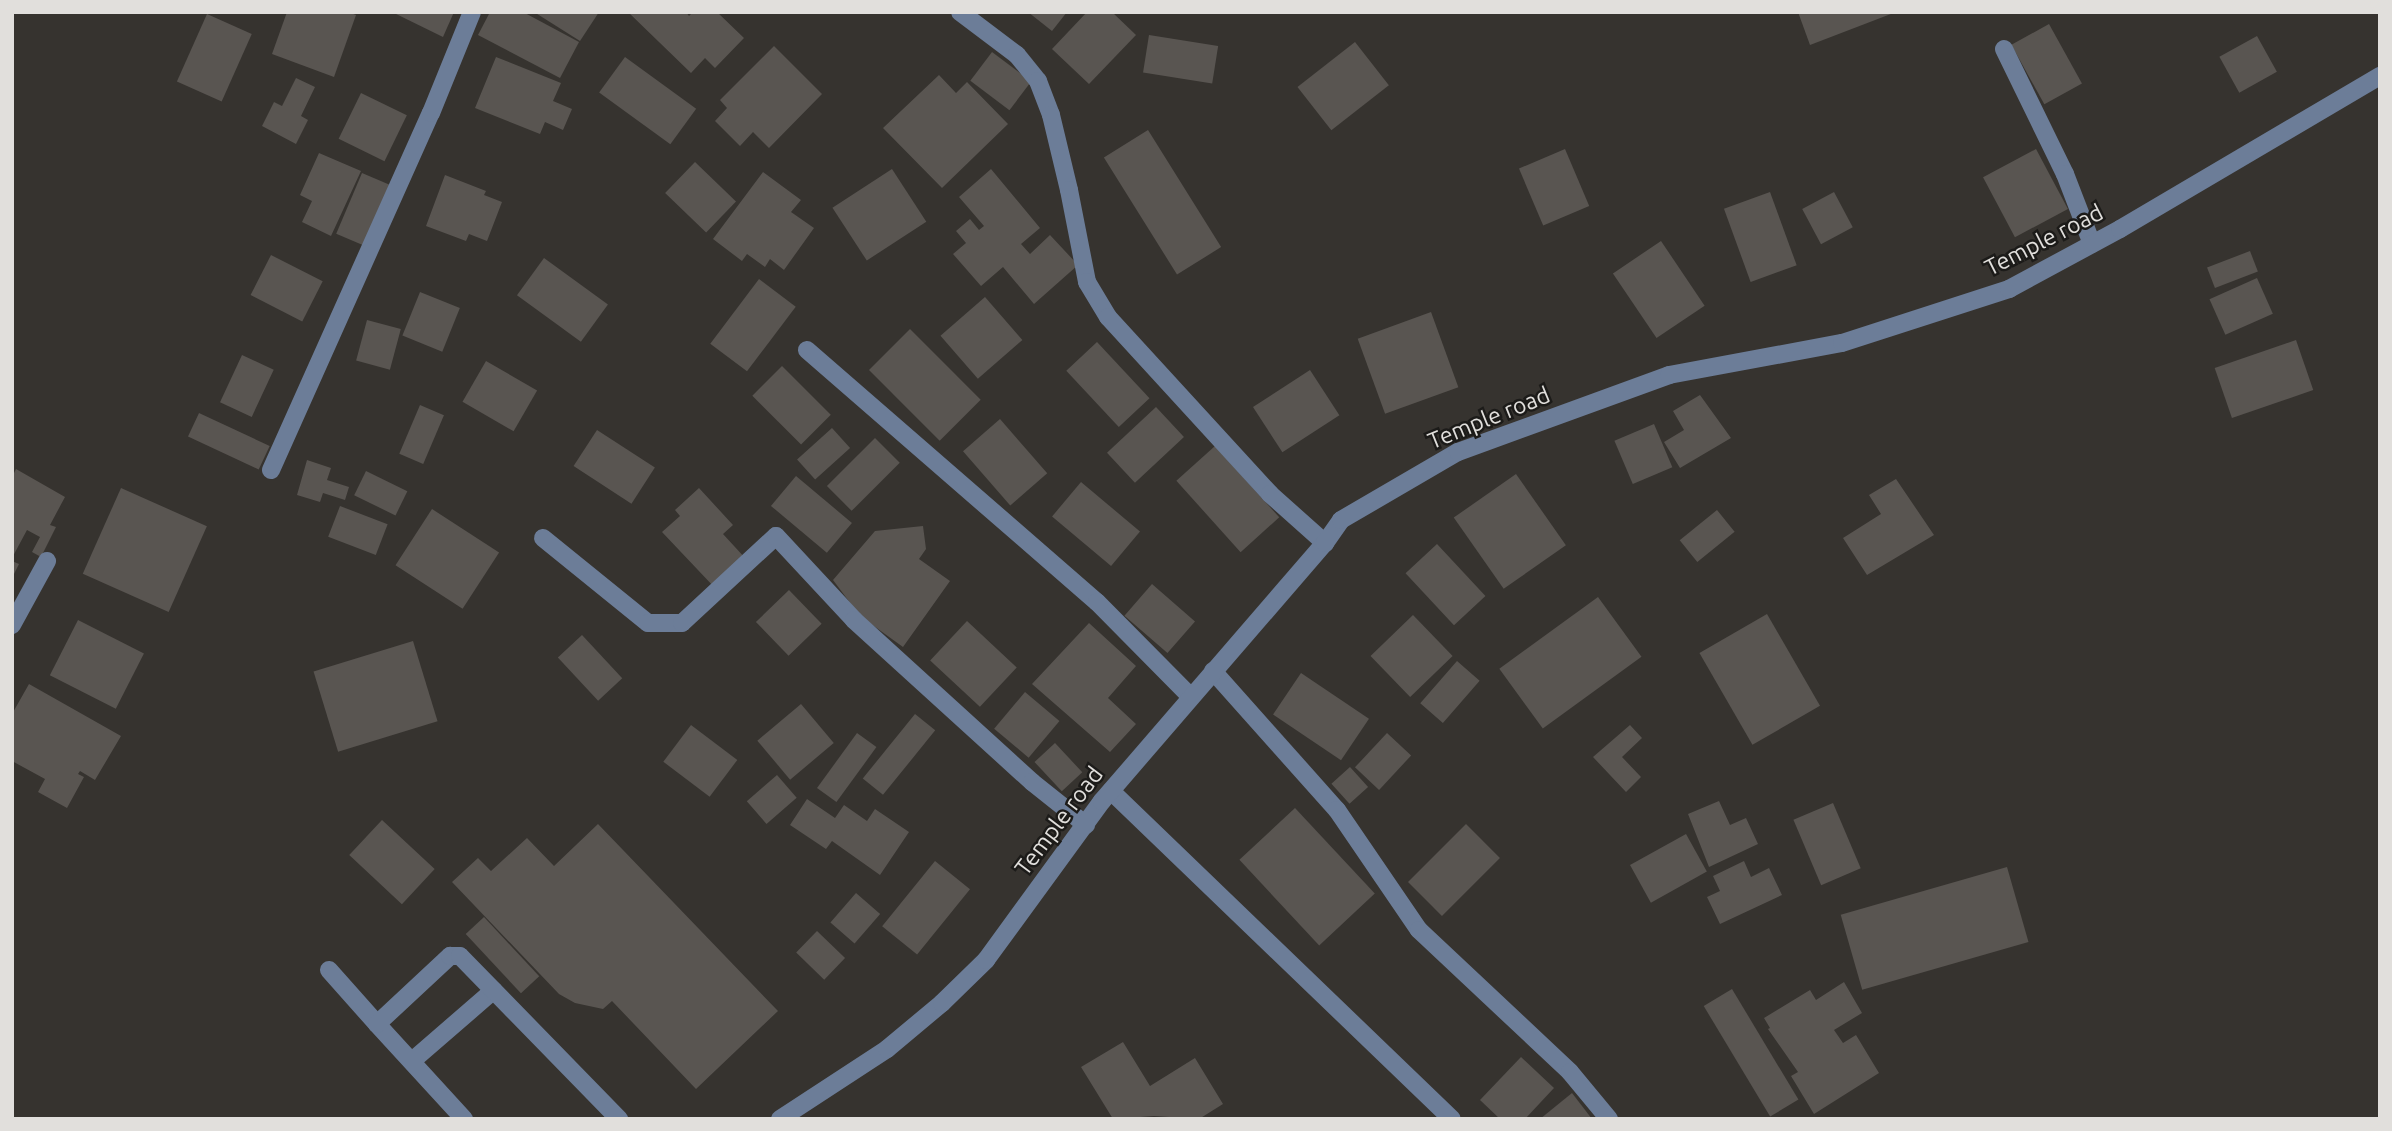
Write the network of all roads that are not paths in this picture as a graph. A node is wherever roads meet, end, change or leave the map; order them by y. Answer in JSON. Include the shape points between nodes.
{"nodes":[{"id":1,"x":472,"y":12,"type":"edge"},
{"id":2,"x":960,"y":12,"type":"edge"},
{"id":3,"x":2004,"y":49,"type":"dead end"},
{"id":4,"x":2380,"y":76,"type":"edge"},
{"id":5,"x":2092,"y":244,"type":"junction"},
{"id":6,"x":807,"y":350,"type":"dead end"},
{"id":7,"x":271,"y":471,"type":"dead end"},
{"id":8,"x":543,"y":538,"type":"dead end"},
{"id":9,"x":1325,"y":544,"type":"junction"},
{"id":10,"x":47,"y":561,"type":"dead end"},
{"id":11,"x":12,"y":625,"type":"edge"},
{"id":12,"x":1213,"y":671,"type":"junction"},
{"id":13,"x":1190,"y":696,"type":"junction"},
{"id":14,"x":1111,"y":791,"type":"junction"},
{"id":15,"x":1086,"y":825,"type":"junction"},
{"id":16,"x":329,"y":970,"type":"dead end"},
{"id":17,"x":494,"y":990,"type":"junction"},
{"id":18,"x":377,"y":1024,"type":"junction"},
{"id":19,"x":412,"y":1061,"type":"junction"},
{"id":20,"x":464,"y":1119,"type":"edge"},
{"id":21,"x":619,"y":1119,"type":"edge"},
{"id":22,"x":779,"y":1119,"type":"edge"},
{"id":23,"x":1452,"y":1119,"type":"edge"},
{"id":24,"x":1609,"y":1119,"type":"edge"}],
"edges":[{"from":1,"to":7,"type":"street"},
{"from":2,"to":9,"type":"street","via":[[1017,55],[1038,81],[1051,115],[1087,282],[1108,317],[1270,494]]},
{"from":3,"to":5,"type":"street","via":[[2065,174]]},
{"from":4,"to":5,"type":"street","name":"Temple road"},
{"from":5,"to":9,"type":"street","name":"Temple road","via":[[2009,289],[1842,343],[1669,375],[1458,452],[1341,520]]},
{"from":6,"to":13,"type":"street","via":[[1097,601]]},
{"from":8,"to":15,"type":"street","via":[[648,623],[682,623],[776,536],[854,620],[1032,782]]},
{"from":9,"to":12,"type":"street","name":"Temple road"},
{"from":10,"to":11,"type":"street"},
{"from":12,"to":13,"type":"street","name":"Temple road"},
{"from":12,"to":24,"type":"street","via":[[1337,810],[1419,930],[1570,1072]]},
{"from":13,"to":14,"type":"street","name":"Temple road"},
{"from":14,"to":15,"type":"street","name":"Temple road"},
{"from":14,"to":23,"type":"street"},
{"from":15,"to":22,"type":"street","name":"Temple road","via":[[986,960],[942,1003],[887,1049]]},
{"from":16,"to":18,"type":"street"},
{"from":17,"to":18,"type":"street","via":[[460,956],[450,956]]},
{"from":17,"to":19,"type":"street"},
{"from":17,"to":21,"type":"street"},
{"from":18,"to":19,"type":"street"},
{"from":19,"to":20,"type":"street"}]}
